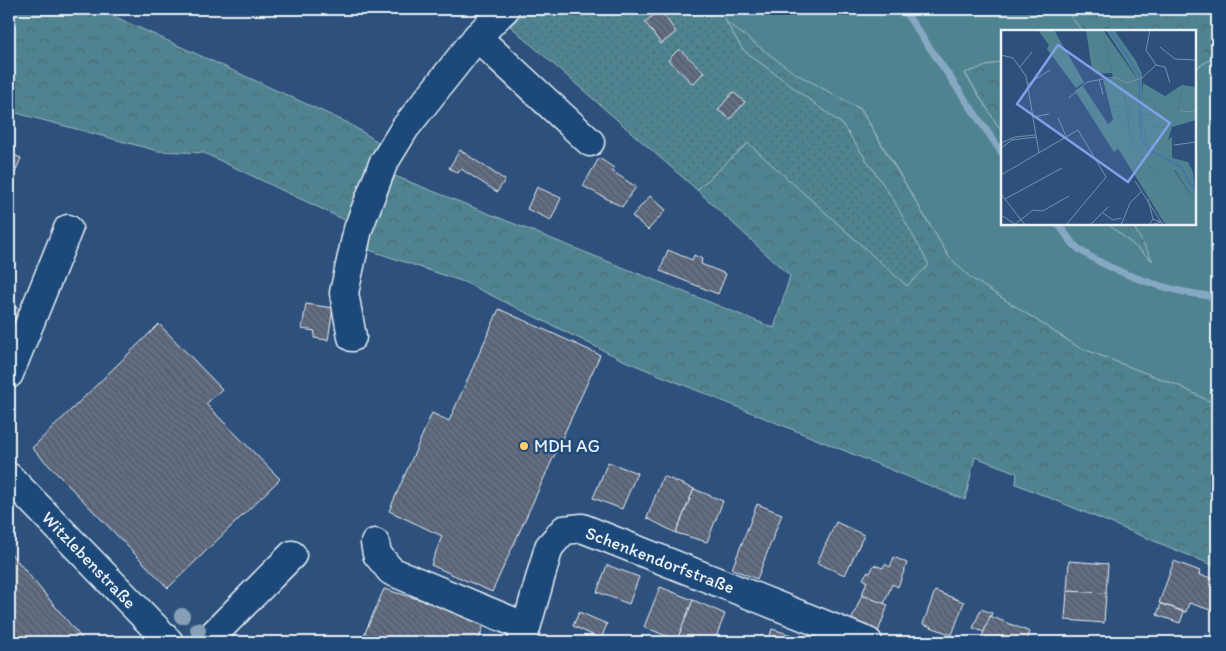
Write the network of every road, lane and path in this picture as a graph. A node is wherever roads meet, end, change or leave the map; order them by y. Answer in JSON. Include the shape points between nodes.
{"nodes":[{"id":1,"x":504,"y":9,"type":"edge"},
{"id":2,"x":477,"y":38,"type":"junction"},
{"id":3,"x":590,"y":142,"type":"dead end"},
{"id":4,"x":68,"y":228,"type":"dead end"},
{"id":5,"x":352,"y":338,"type":"dead end"},
{"id":6,"x":9,"y":374,"type":"edge"},
{"id":7,"x":9,"y":477,"type":"edge"},
{"id":8,"x":375,"y":544,"type":"dead end"},
{"id":9,"x":292,"y":555,"type":"dead end"},
{"id":10,"x":524,"y":635,"type":"edge"},
{"id":11,"x":169,"y":642,"type":"edge"},
{"id":12,"x":206,"y":642,"type":"edge"},
{"id":13,"x":868,"y":642,"type":"edge"}],
"edges":[{"from":1,"to":2,"type":"street"},
{"from":2,"to":3,"type":"street"},
{"from":2,"to":5,"type":"street","via":[[405,128],[383,164],[358,229],[344,293]]},
{"from":4,"to":6,"type":"street"},
{"from":7,"to":11,"type":"street","name":"Witzlebenstraße"},
{"from":8,"to":10,"type":"street","via":[[377,554],[391,571]]},
{"from":9,"to":12,"type":"street"},
{"from":10,"to":13,"type":"street","name":"Schenkendorfstraße","via":[[549,547],[564,530],[582,528]]}]}
